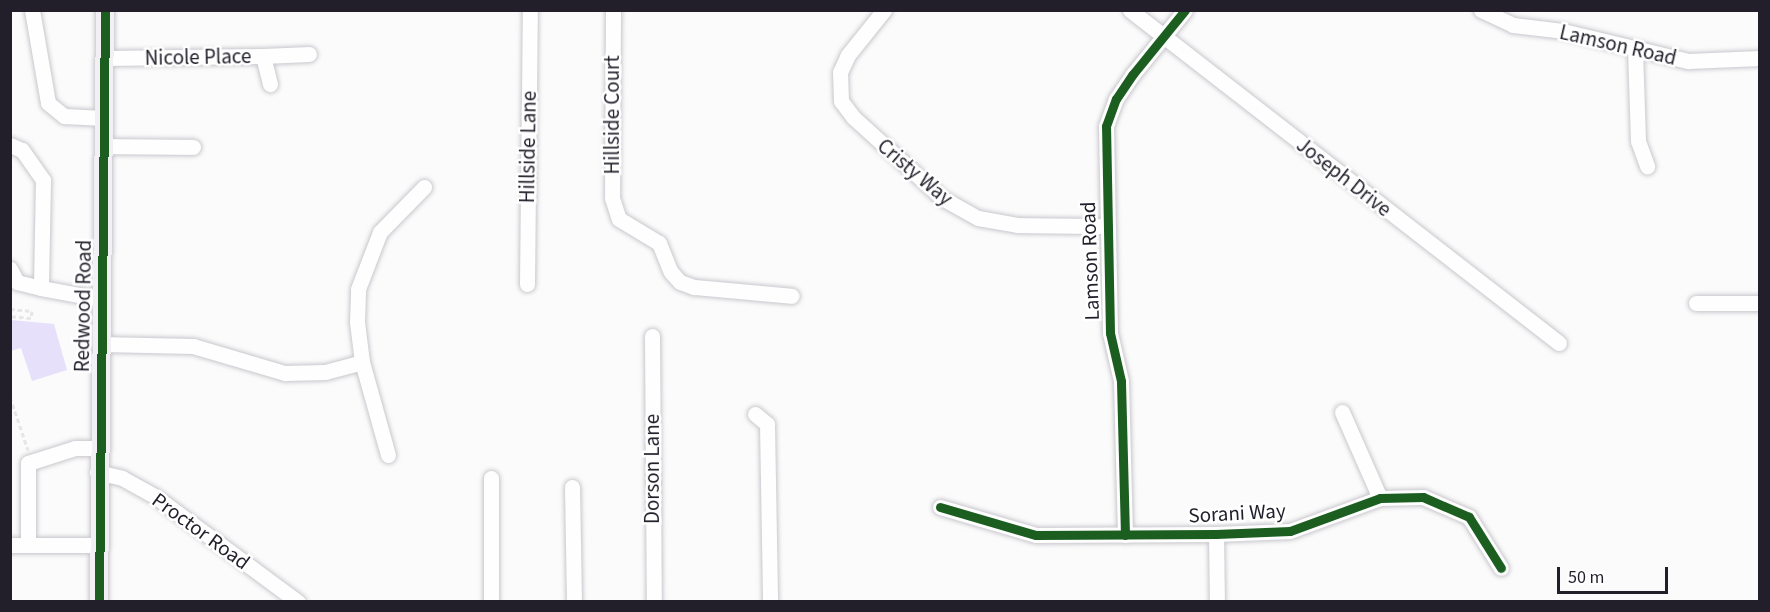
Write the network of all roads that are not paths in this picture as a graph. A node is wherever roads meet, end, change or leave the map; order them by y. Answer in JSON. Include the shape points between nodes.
{"nodes":[{"id":1,"x":32,"y":10,"type":"edge"},
{"id":2,"x":105,"y":10,"type":"edge"},
{"id":3,"x":531,"y":10,"type":"edge"},
{"id":4,"x":613,"y":10,"type":"edge"},
{"id":5,"x":884,"y":10,"type":"edge"},
{"id":6,"x":1130,"y":10,"type":"edge"},
{"id":7,"x":1185,"y":10,"type":"edge"},
{"id":8,"x":1480,"y":10,"type":"edge"},
{"id":9,"x":1163,"y":37,"type":"junction"},
{"id":10,"x":1635,"y":50,"type":"junction"},
{"id":11,"x":309,"y":54,"type":"dead end"},
{"id":12,"x":263,"y":56,"type":"junction"},
{"id":13,"x":105,"y":58,"type":"junction"},
{"id":14,"x":1760,"y":58,"type":"edge"},
{"id":15,"x":270,"y":84,"type":"dead end"},
{"id":16,"x":104,"y":118,"type":"junction"},
{"id":17,"x":10,"y":145,"type":"edge"},
{"id":18,"x":103,"y":146,"type":"junction"},
{"id":19,"x":193,"y":147,"type":"dead end"},
{"id":20,"x":1647,"y":166,"type":"dead end"},
{"id":21,"x":424,"y":187,"type":"dead end"},
{"id":22,"x":1106,"y":226,"type":"junction"},
{"id":23,"x":10,"y":269,"type":"edge"},
{"id":24,"x":527,"y":285,"type":"dead end"},
{"id":25,"x":41,"y":288,"type":"junction"},
{"id":26,"x":792,"y":296,"type":"dead end"},
{"id":27,"x":101,"y":299,"type":"junction"},
{"id":28,"x":1696,"y":303,"type":"dead end"},
{"id":29,"x":1760,"y":303,"type":"edge"},
{"id":30,"x":652,"y":336,"type":"dead end"},
{"id":31,"x":1559,"y":343,"type":"dead end"},
{"id":32,"x":100,"y":344,"type":"junction"},
{"id":33,"x":362,"y":362,"type":"junction"},
{"id":34,"x":1342,"y":412,"type":"dead end"},
{"id":35,"x":755,"y":414,"type":"dead end"},
{"id":36,"x":98,"y":448,"type":"junction"},
{"id":37,"x":388,"y":455,"type":"dead end"},
{"id":38,"x":97,"y":472,"type":"junction"},
{"id":39,"x":491,"y":478,"type":"dead end"},
{"id":40,"x":572,"y":487,"type":"dead end"},
{"id":41,"x":1380,"y":498,"type":"junction"},
{"id":42,"x":940,"y":507,"type":"dead end"},
{"id":43,"x":1216,"y":534,"type":"junction"},
{"id":44,"x":1125,"y":535,"type":"junction"},
{"id":45,"x":10,"y":545,"type":"edge"},
{"id":46,"x":28,"y":545,"type":"junction"},
{"id":47,"x":98,"y":545,"type":"junction"},
{"id":48,"x":1501,"y":568,"type":"dead end"},
{"id":49,"x":99,"y":602,"type":"edge"},
{"id":50,"x":298,"y":602,"type":"edge"},
{"id":51,"x":491,"y":602,"type":"edge"},
{"id":52,"x":574,"y":602,"type":"edge"},
{"id":53,"x":654,"y":602,"type":"edge"},
{"id":54,"x":770,"y":602,"type":"edge"},
{"id":55,"x":1217,"y":602,"type":"edge"}],
"edges":[{"from":1,"to":16,"type":"street","via":[[48,103],[64,116]]},
{"from":2,"to":13,"type":"main road","name":"Redwood Road"},
{"from":3,"to":24,"type":"street","name":"Hillside Lane"},
{"from":4,"to":26,"type":"street","name":"Hillside Court","via":[[612,198],[619,219],[659,243],[671,272],[680,282],[694,287]]},
{"from":5,"to":22,"type":"street","name":"Cristy Way","via":[[848,55],[840,72],[841,101],[853,117],[942,198],[978,218],[1018,225]]},
{"from":6,"to":9,"type":"street","name":"Joseph Drive"},
{"from":7,"to":9,"type":"street","name":"Lamson Road"},
{"from":8,"to":10,"type":"street","name":"Lamson Road","via":[[1513,25],[1563,31]]},
{"from":9,"to":22,"type":"street","name":"Lamson Road","via":[[1116,99],[1106,126]]},
{"from":9,"to":31,"type":"street","name":"Joseph Drive"},
{"from":10,"to":14,"type":"street","name":"Lamson Road","via":[[1688,61]]},
{"from":10,"to":20,"type":"street","via":[[1638,141]]},
{"from":11,"to":12,"type":"street"},
{"from":12,"to":13,"type":"street","name":"Nicole Place"},
{"from":12,"to":15,"type":"street","name":"Nicole Place"},
{"from":13,"to":16,"type":"main road","name":"Redwood Road"},
{"from":16,"to":18,"type":"main road","name":"Redwood Road"},
{"from":17,"to":25,"type":"street","via":[[22,150],[43,180]]},
{"from":18,"to":19,"type":"street"},
{"from":18,"to":27,"type":"main road","name":"Redwood Road"},
{"from":21,"to":33,"type":"street","via":[[380,232],[366,260],[356,310]]},
{"from":22,"to":44,"type":"street","name":"Lamson Road","via":[[1110,333],[1121,381]]},
{"from":23,"to":25,"type":"street","via":[[17,282]]},
{"from":25,"to":27,"type":"street"},
{"from":27,"to":32,"type":"main road","name":"Redwood Road"},
{"from":28,"to":29,"type":"street"},
{"from":30,"to":53,"type":"street","name":"Dorson Lane"},
{"from":32,"to":33,"type":"street","via":[[193,346],[270,370],[298,374],[325,372]]},
{"from":32,"to":36,"type":"main road","name":"Redwood Road"},
{"from":33,"to":37,"type":"street"},
{"from":34,"to":41,"type":"street"},
{"from":35,"to":54,"type":"street","via":[[767,424]]},
{"from":36,"to":38,"type":"main road","name":"Redwood Road"},
{"from":36,"to":46,"type":"street","via":[[75,448],[28,463]]},
{"from":38,"to":47,"type":"main road","name":"Redwood Road"},
{"from":38,"to":50,"type":"street","name":"Proctor Road","via":[[122,478],[156,497]]},
{"from":39,"to":51,"type":"street"},
{"from":40,"to":52,"type":"street"},
{"from":41,"to":43,"type":"street","name":"Sorani Way","via":[[1290,531]]},
{"from":41,"to":48,"type":"street","name":"Sorani Way","via":[[1423,497],[1470,517]]},
{"from":42,"to":44,"type":"street","name":"Sorani Way","via":[[1036,535]]},
{"from":43,"to":44,"type":"street","name":"Sorani Way"},
{"from":43,"to":55,"type":"street"},
{"from":45,"to":46,"type":"street"},
{"from":46,"to":47,"type":"street"},
{"from":47,"to":49,"type":"main road","name":"Redwood Road"}]}
